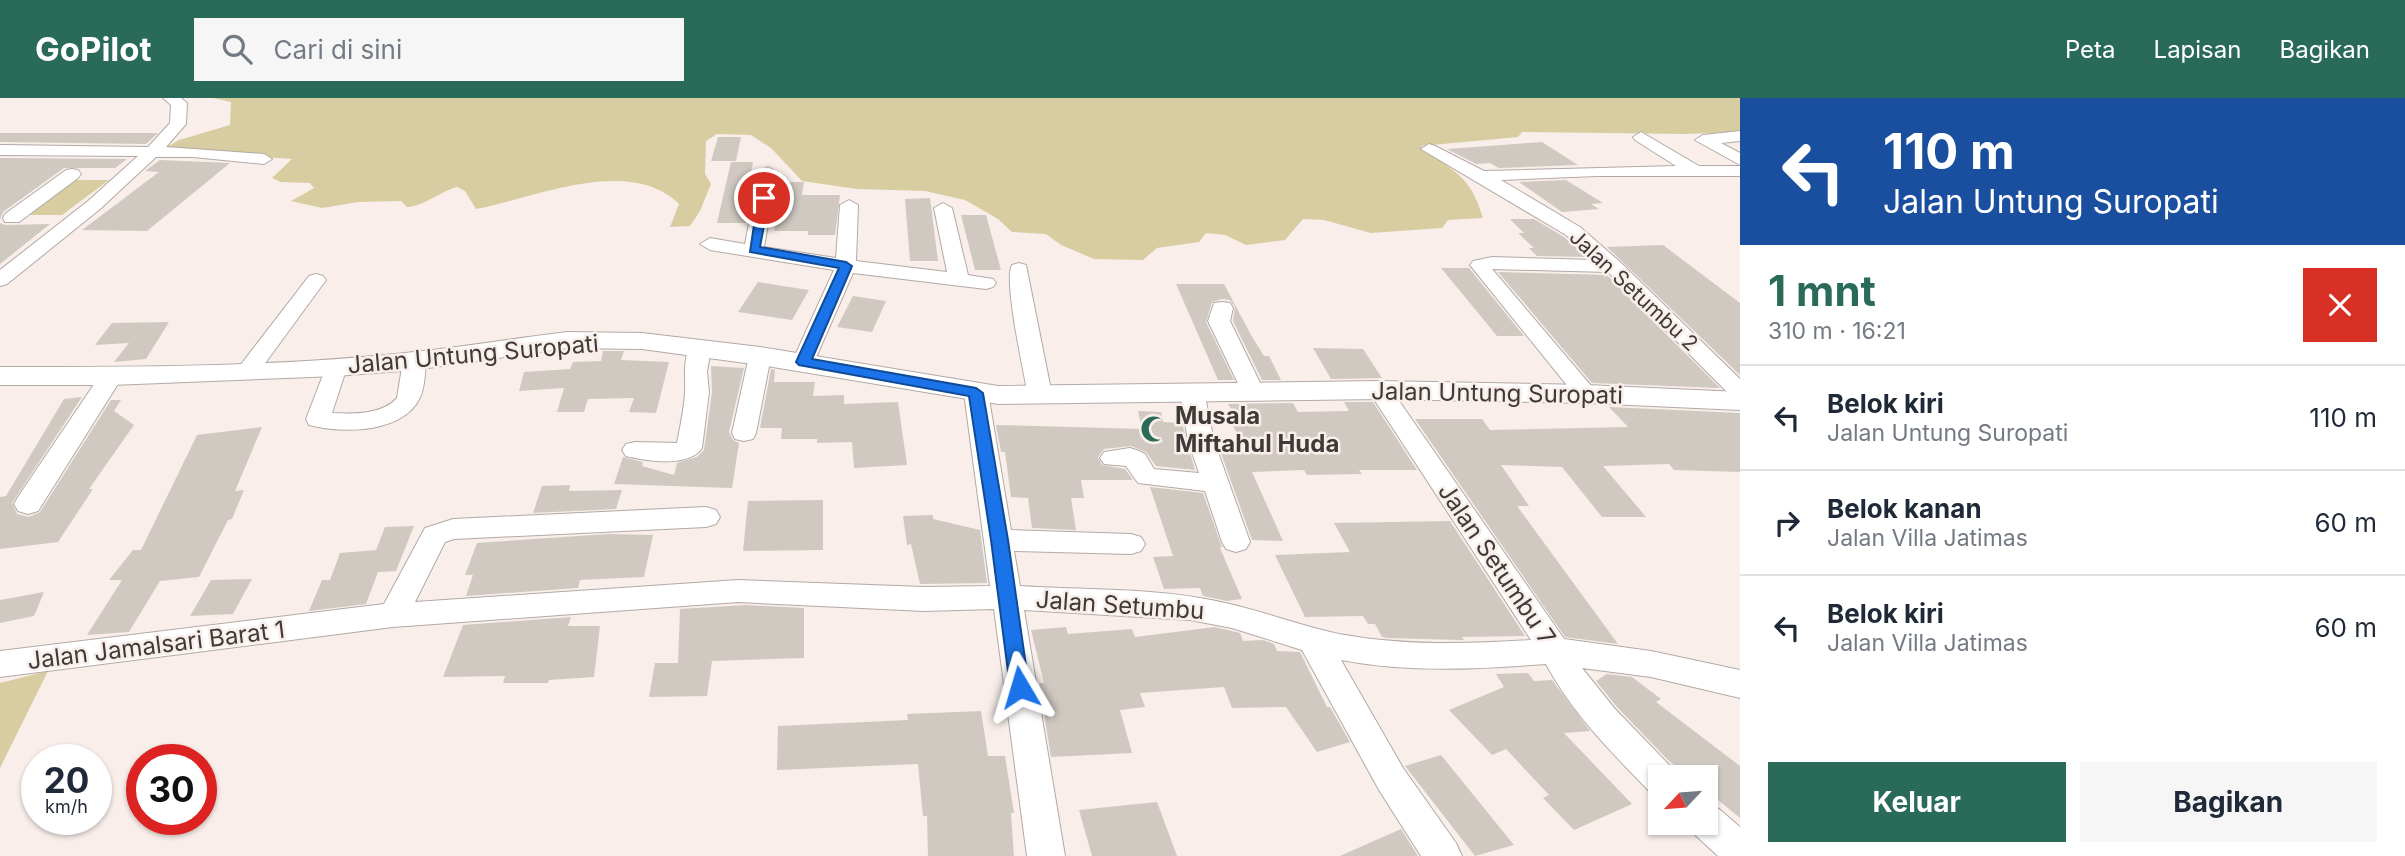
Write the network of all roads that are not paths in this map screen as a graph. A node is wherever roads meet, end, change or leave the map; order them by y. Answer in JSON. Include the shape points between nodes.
{"nodes":[{"id":1,"x":170,"y":98,"type":"edge"},
{"id":2,"x":1740,"y":136,"type":"edge"},
{"id":3,"x":1641,"y":137,"type":"dead end"},
{"id":4,"x":0,"y":149,"type":"edge"},
{"id":5,"x":1429,"y":149,"type":"dead end"},
{"id":6,"x":150,"y":151,"type":"junction"},
{"id":7,"x":264,"y":159,"type":"dead end"},
{"id":8,"x":1740,"y":160,"type":"edge"},
{"id":9,"x":1693,"y":171,"type":"junction"},
{"id":10,"x":1740,"y":171,"type":"edge"},
{"id":11,"x":768,"y":172,"type":"dead end"},
{"id":12,"x":72,"y":174,"type":"dead end"},
{"id":13,"x":1481,"y":176,"type":"junction"},
{"id":14,"x":849,"y":205,"type":"dead end"},
{"id":15,"x":943,"y":208,"type":"dead end"},
{"id":16,"x":6,"y":218,"type":"edge"},
{"id":17,"x":72,"y":221,"type":"junction"},
{"id":18,"x":710,"y":244,"type":"dead end"},
{"id":19,"x":754,"y":250,"type":"junction"},
{"id":20,"x":846,"y":266,"type":"junction"},
{"id":21,"x":1614,"y":267,"type":"junction"},
{"id":22,"x":1019,"y":269,"type":"dead end"},
{"id":23,"x":0,"y":280,"type":"edge"},
{"id":24,"x":316,"y":280,"type":"dead end"},
{"id":25,"x":959,"y":280,"type":"junction"},
{"id":26,"x":986,"y":283,"type":"dead end"},
{"id":27,"x":1222,"y":308,"type":"dead end"},
{"id":28,"x":700,"y":348,"type":"junction"},
{"id":29,"x":760,"y":356,"type":"junction"},
{"id":30,"x":414,"y":360,"type":"junction"},
{"id":31,"x":803,"y":362,"type":"junction"},
{"id":32,"x":336,"y":367,"type":"junction"},
{"id":33,"x":247,"y":372,"type":"junction"},
{"id":34,"x":0,"y":376,"type":"edge"},
{"id":35,"x":111,"y":376,"type":"junction"},
{"id":36,"x":1380,"y":390,"type":"junction"},
{"id":37,"x":1252,"y":391,"type":"junction"},
{"id":38,"x":1192,"y":392,"type":"junction"},
{"id":39,"x":976,"y":393,"type":"junction"},
{"id":40,"x":1586,"y":394,"type":"junction"},
{"id":41,"x":1040,"y":396,"type":"junction"},
{"id":42,"x":1738,"y":400,"type":"edge"},
{"id":43,"x":744,"y":433,"type":"dead end"},
{"id":44,"x":635,"y":450,"type":"dead end"},
{"id":45,"x":1113,"y":458,"type":"dead end"},
{"id":46,"x":1214,"y":483,"type":"junction"},
{"id":47,"x":28,"y":504,"type":"dead end"},
{"id":48,"x":706,"y":517,"type":"dead end"},
{"id":49,"x":1000,"y":540,"type":"junction"},
{"id":50,"x":1236,"y":542,"type":"dead end"},
{"id":51,"x":1131,"y":544,"type":"dead end"},
{"id":52,"x":1008,"y":597,"type":"junction"},
{"id":53,"x":393,"y":615,"type":"junction"},
{"id":54,"x":1312,"y":638,"type":"junction"},
{"id":55,"x":1555,"y":651,"type":"junction"},
{"id":56,"x":0,"y":664,"type":"edge"},
{"id":57,"x":1740,"y":684,"type":"edge"},
{"id":58,"x":1648,"y":766,"type":"edge"},
{"id":59,"x":1718,"y":832,"type":"edge"},
{"id":60,"x":1740,"y":851,"type":"edge"},
{"id":61,"x":1046,"y":856,"type":"edge"},
{"id":62,"x":1443,"y":856,"type":"edge"}],
"edges":[{"from":1,"to":6,"type":"street","via":[[179,103],[177,124]]},
{"from":2,"to":8,"type":"street","via":[[1703,140]]},
{"from":3,"to":9,"type":"street"},
{"from":4,"to":6,"type":"street"},
{"from":5,"to":13,"type":"street","name":"Jalan Setumbu 2"},
{"from":6,"to":7,"type":"street"},
{"from":6,"to":17,"type":"street"},
{"from":9,"to":10,"type":"street"},
{"from":9,"to":13,"type":"street"},
{"from":11,"to":19,"type":"street"},
{"from":12,"to":16,"type":"street"},
{"from":13,"to":21,"type":"street","name":"Jalan Setumbu 2","via":[[1573,231]]},
{"from":14,"to":20,"type":"street"},
{"from":15,"to":25,"type":"street"},
{"from":16,"to":17,"type":"street"},
{"from":17,"to":23,"type":"street"},
{"from":18,"to":19,"type":"street"},
{"from":19,"to":20,"type":"street"},
{"from":20,"to":25,"type":"street"},
{"from":20,"to":31,"type":"street"},
{"from":21,"to":40,"type":"street","via":[[1480,265]]},
{"from":21,"to":42,"type":"street","name":"Jalan Setumbu 2"},
{"from":22,"to":41,"type":"street"},
{"from":24,"to":33,"type":"street"},
{"from":25,"to":26,"type":"street"},
{"from":27,"to":37,"type":"street","via":[[1219,321]]},
{"from":28,"to":29,"type":"main road","name":"Jalan Untung Suropati"},
{"from":28,"to":30,"type":"main road","name":"Jalan Untung Suropati","via":[[642,341],[567,340]]},
{"from":28,"to":44,"type":"street","via":[[689,448],[681,452]]},
{"from":29,"to":31,"type":"main road","name":"Jalan Untung Suropati"},
{"from":29,"to":43,"type":"street"},
{"from":30,"to":32,"type":"main road","name":"Jalan Untung Suropati"},
{"from":30,"to":32,"type":"street","via":[[407,401],[399,411],[369,419],[318,419]]},
{"from":31,"to":39,"type":"main road","name":"Jalan Untung Suropati"},
{"from":32,"to":33,"type":"main road","name":"Jalan Untung Suropati"},
{"from":33,"to":35,"type":"main road","name":"Jalan Untung Suropati"},
{"from":34,"to":35,"type":"main road","name":"Jalan Untung Suropati"},
{"from":35,"to":47,"type":"street"},
{"from":36,"to":37,"type":"main road","name":"Jalan Untung Suropati"},
{"from":36,"to":40,"type":"main road","name":"Jalan Untung Suropati"},
{"from":36,"to":55,"type":"street","name":"Jalan Setumbu 7"},
{"from":37,"to":38,"type":"main road","name":"Jalan Untung Suropati"},
{"from":38,"to":41,"type":"main road","name":"Jalan Untung Suropati"},
{"from":38,"to":46,"type":"street"},
{"from":39,"to":41,"type":"main road","name":"Jalan Untung Suropati"},
{"from":39,"to":49,"type":"street"},
{"from":40,"to":42,"type":"main road","name":"Jalan Untung Suropati"},
{"from":45,"to":46,"type":"street","via":[[1136,460],[1147,477]]},
{"from":46,"to":50,"type":"street"},
{"from":48,"to":53,"type":"street","via":[[453,529],[435,535]]},
{"from":49,"to":51,"type":"street"},
{"from":49,"to":52,"type":"street"},
{"from":52,"to":53,"type":"street","name":"Jalan Setumbu","via":[[924,599],[738,591]]},
{"from":52,"to":54,"type":"street","name":"Jalan Setumbu","via":[[1203,610]]},
{"from":52,"to":61,"type":"street"},
{"from":53,"to":56,"type":"street","name":"Jalan Jamalsari Barat 1"},
{"from":54,"to":55,"type":"street","name":"Jalan Setumbu","via":[[1377,653],[1459,656]]},
{"from":54,"to":62,"type":"street","via":[[1391,779]]},
{"from":55,"to":57,"type":"street","name":"Jalan Setumbu 7","via":[[1651,664]]},
{"from":55,"to":58,"type":"street","via":[[1563,668]]},
{"from":59,"to":60,"type":"street"}]}
